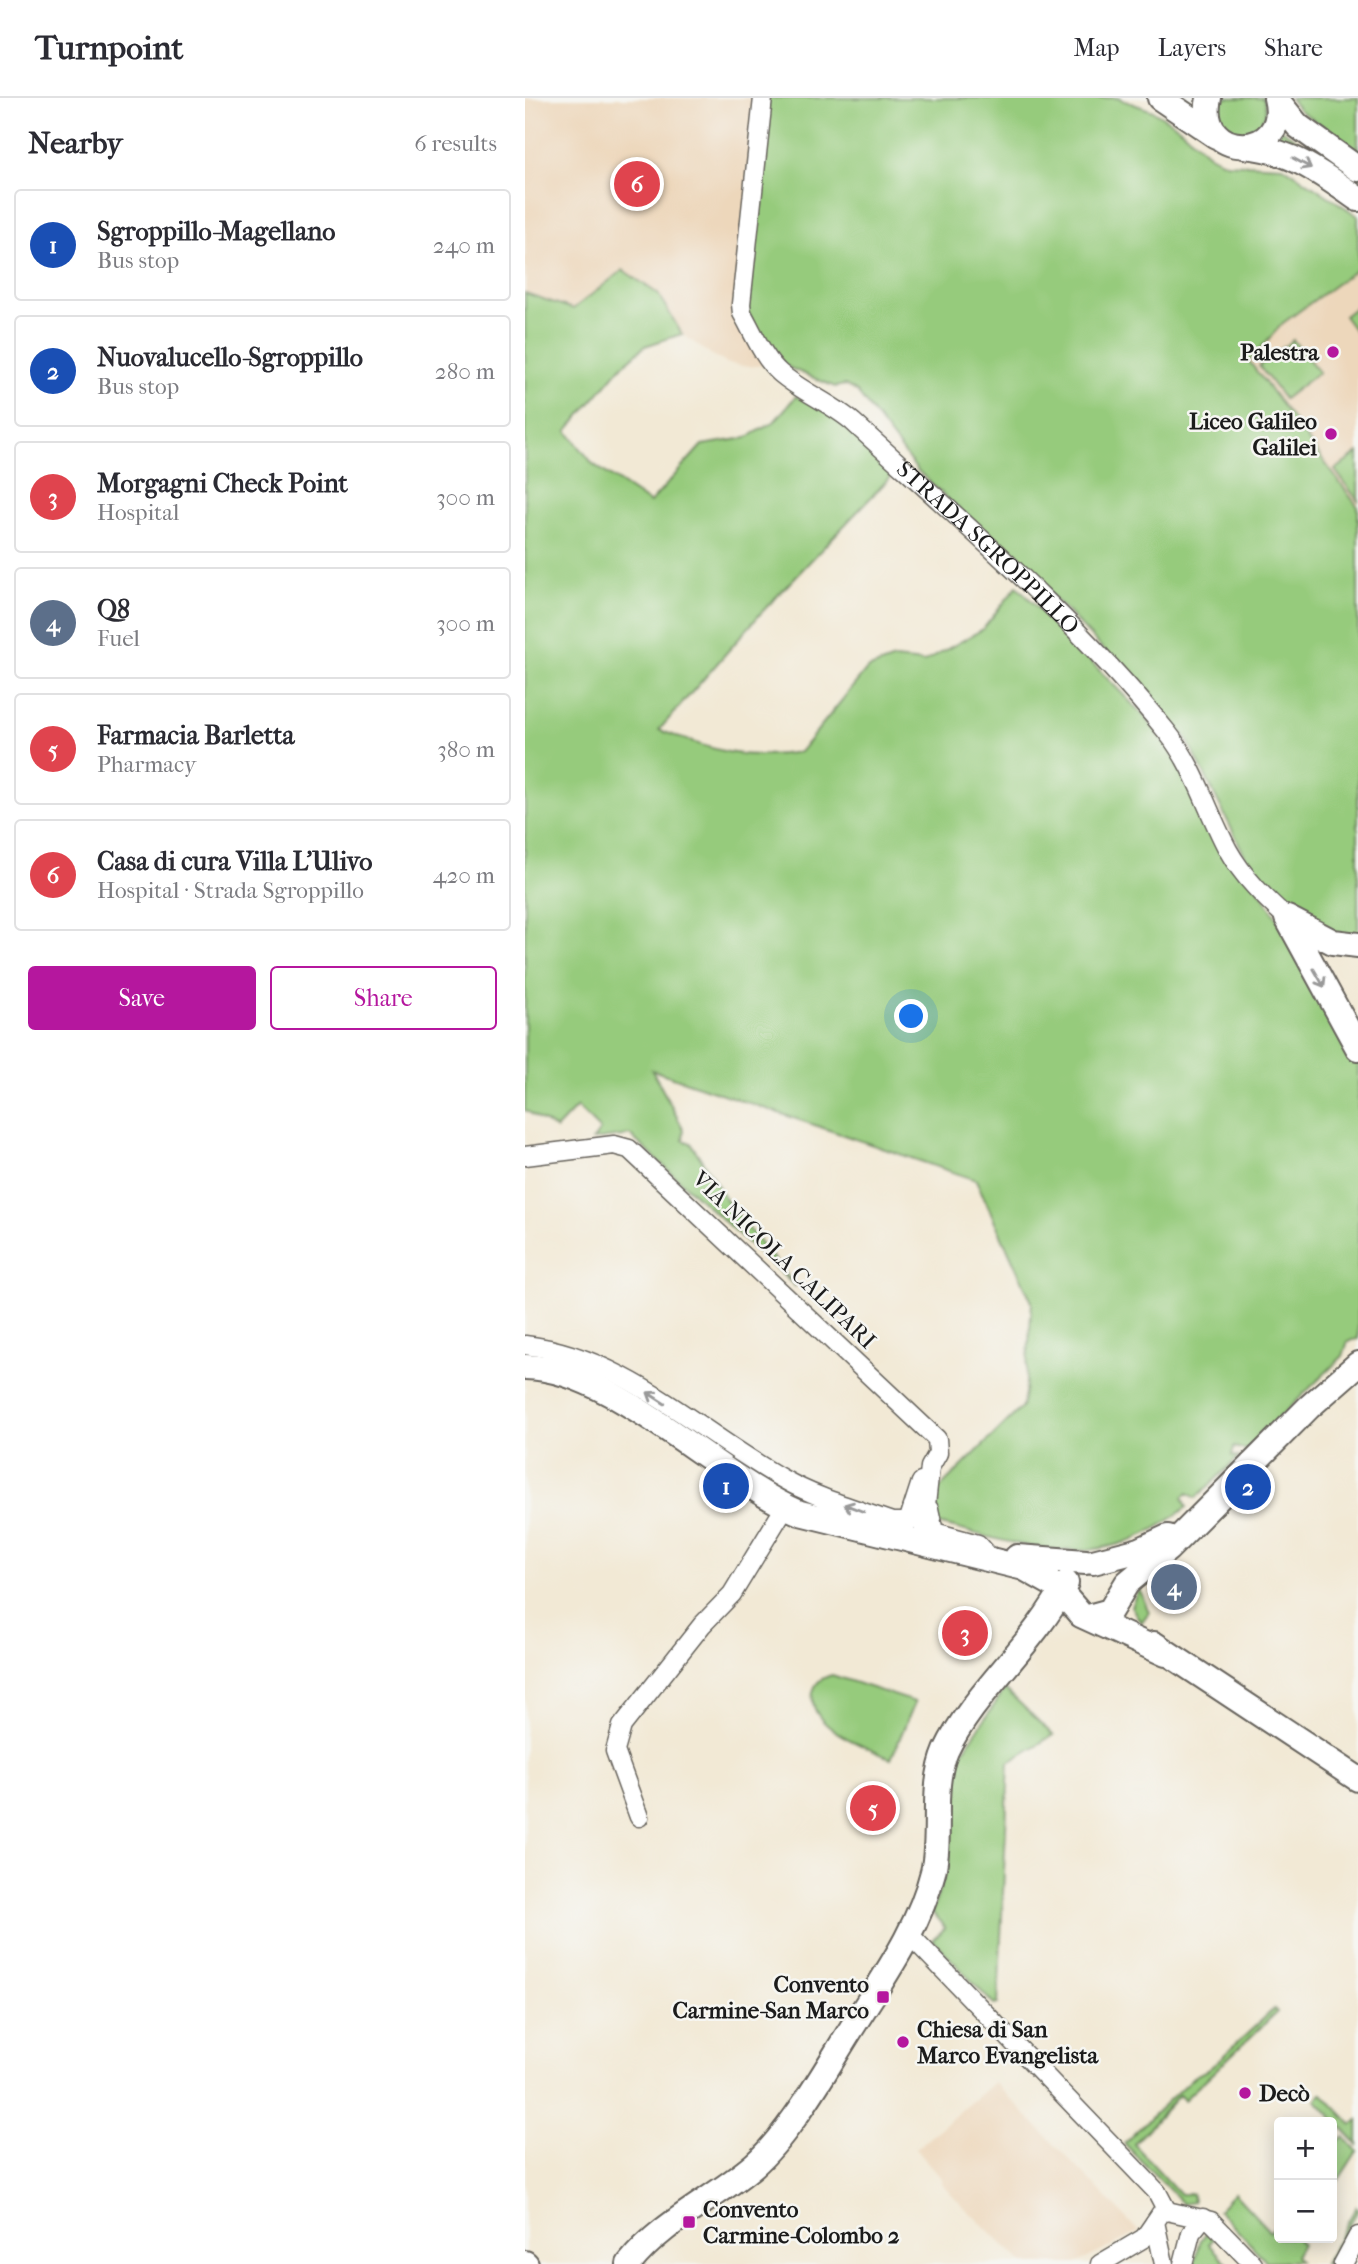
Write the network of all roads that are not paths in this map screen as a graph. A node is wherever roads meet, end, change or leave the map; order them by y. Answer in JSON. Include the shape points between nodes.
{"nodes":[{"id":1,"x":763,"y":98,"type":"edge"},
{"id":2,"x":1160,"y":98,"type":"edge"},
{"id":3,"x":1209,"y":98,"type":"edge"},
{"id":4,"x":1277,"y":99,"type":"edge"},
{"id":5,"x":1231,"y":143,"type":"junction"},
{"id":6,"x":1358,"y":169,"type":"edge"},
{"id":7,"x":1358,"y":199,"type":"edge"},
{"id":8,"x":1287,"y":918,"type":"junction"},
{"id":9,"x":1358,"y":945,"type":"edge"},
{"id":10,"x":1358,"y":1048,"type":"edge"},
{"id":11,"x":525,"y":1156,"type":"edge"},
{"id":12,"x":525,"y":1345,"type":"edge"},
{"id":13,"x":1358,"y":1364,"type":"edge"},
{"id":14,"x":525,"y":1367,"type":"edge"},
{"id":15,"x":930,"y":1467,"type":"junction"},
{"id":16,"x":927,"y":1495,"type":"junction"},
{"id":17,"x":785,"y":1507,"type":"junction"},
{"id":18,"x":1187,"y":1526,"type":"junction"},
{"id":19,"x":891,"y":1529,"type":"junction"},
{"id":20,"x":922,"y":1543,"type":"junction"},
{"id":21,"x":974,"y":1553,"type":"junction"},
{"id":22,"x":1089,"y":1562,"type":"junction"},
{"id":23,"x":1024,"y":1568,"type":"junction"},
{"id":24,"x":1064,"y":1591,"type":"junction"},
{"id":25,"x":1119,"y":1596,"type":"junction"},
{"id":26,"x":1087,"y":1616,"type":"junction"},
{"id":27,"x":1045,"y":1618,"type":"junction"},
{"id":28,"x":1019,"y":1654,"type":"junction"},
{"id":29,"x":1166,"y":1654,"type":"junction"},
{"id":30,"x":1358,"y":1779,"type":"edge"},
{"id":31,"x":639,"y":1817,"type":"dead end"},
{"id":32,"x":909,"y":1934,"type":"junction"},
{"id":33,"x":1161,"y":2211,"type":"junction"},
{"id":34,"x":1203,"y":2218,"type":"junction"},
{"id":35,"x":1358,"y":2236,"type":"edge"},
{"id":36,"x":1120,"y":2254,"type":"junction"},
{"id":37,"x":629,"y":2264,"type":"edge"},
{"id":38,"x":1100,"y":2264,"type":"edge"},
{"id":39,"x":1164,"y":2264,"type":"edge"},
{"id":40,"x":1184,"y":2264,"type":"edge"},
{"id":41,"x":1253,"y":2264,"type":"edge"},
{"id":42,"x":1343,"y":2264,"type":"edge"}],
"edges":[{"from":1,"to":8,"type":"street","name":"STRADA SGROPPILLO","via":[[741,304],[767,358],[781,374],[853,422],[1013,569],[1154,716],[1187,762],[1238,867]]},
{"from":2,"to":5,"type":"main road"},
{"from":3,"to":5,"type":"main road","via":[[1210,126]]},
{"from":4,"to":5,"type":"main road","via":[[1273,129],[1259,142]]},
{"from":4,"to":6,"type":"main road","via":[[1298,126]]},
{"from":5,"to":7,"type":"main road","one_way":true,"via":[[1297,159]]},
{"from":8,"to":9,"type":"main road","name":"STRADA SGROPPILLO","via":[[1333,942]]},
{"from":8,"to":10,"type":"main road","one_way":true},
{"from":11,"to":15,"type":"street","name":"VIA NICOLA CALIPARI","via":[[614,1145],[637,1154],[937,1439],[938,1453]]},
{"from":19,"to":12,"type":"street","one_way":true,"via":[[785,1480],[642,1388],[584,1357]]},
{"from":13,"to":18,"type":"main road"},
{"from":14,"to":17,"type":"main road","via":[[555,1370],[589,1382]]},
{"from":15,"to":16,"type":"street","name":"VIA NICOLA CALIPARI"},
{"from":15,"to":19,"type":"street","via":[[916,1490],[908,1522]]},
{"from":16,"to":20,"type":"street","name":"VIA NICOLA CALIPARI"},
{"from":16,"to":21,"type":"street","via":[[934,1532],[978,1544]]},
{"from":17,"to":19,"type":"main road"},
{"from":17,"to":31,"type":"street","via":[[732,1594],[622,1726],[615,1751]]},
{"from":18,"to":22,"type":"main road","via":[[1140,1550]]},
{"from":18,"to":25,"type":"main road"},
{"from":19,"to":20,"type":"main road"},
{"from":20,"to":21,"type":"main road"},
{"from":21,"to":22,"type":"main road"},
{"from":21,"to":23,"type":"main road"},
{"from":22,"to":24,"type":"main road","via":[[1073,1570]]},
{"from":22,"to":25,"type":"main road","via":[[1112,1570],[1119,1581]]},
{"from":23,"to":24,"type":"main road"},
{"from":23,"to":27,"type":"main road","via":[[1038,1590]]},
{"from":24,"to":26,"type":"main road","via":[[1075,1611]]},
{"from":24,"to":27,"type":"main road"},
{"from":25,"to":26,"type":"main road","via":[[1104,1615]]},
{"from":25,"to":29,"type":"main road","via":[[1124,1616]]},
{"from":26,"to":28,"type":"main road","via":[[1054,1628]]},
{"from":26,"to":29,"type":"main road"},
{"from":27,"to":28,"type":"main road"},
{"from":28,"to":32,"type":"main road","via":[[945,1753],[932,1873]]},
{"from":29,"to":30,"type":"main road"},
{"from":32,"to":33,"type":"street","via":[[1029,2056]]},
{"from":32,"to":37,"type":"main road","via":[[815,2087],[774,2143],[755,2164],[654,2236]]},
{"from":33,"to":34,"type":"street"},
{"from":33,"to":36,"type":"street","via":[[1144,2238]]},
{"from":33,"to":39,"type":"street"},
{"from":34,"to":40,"type":"street","via":[[1191,2233]]},
{"from":34,"to":41,"type":"street","via":[[1212,2221]]},
{"from":35,"to":42,"type":"street"},
{"from":36,"to":38,"type":"street"},
{"from":36,"to":39,"type":"street","via":[[1144,2250]]}]}
